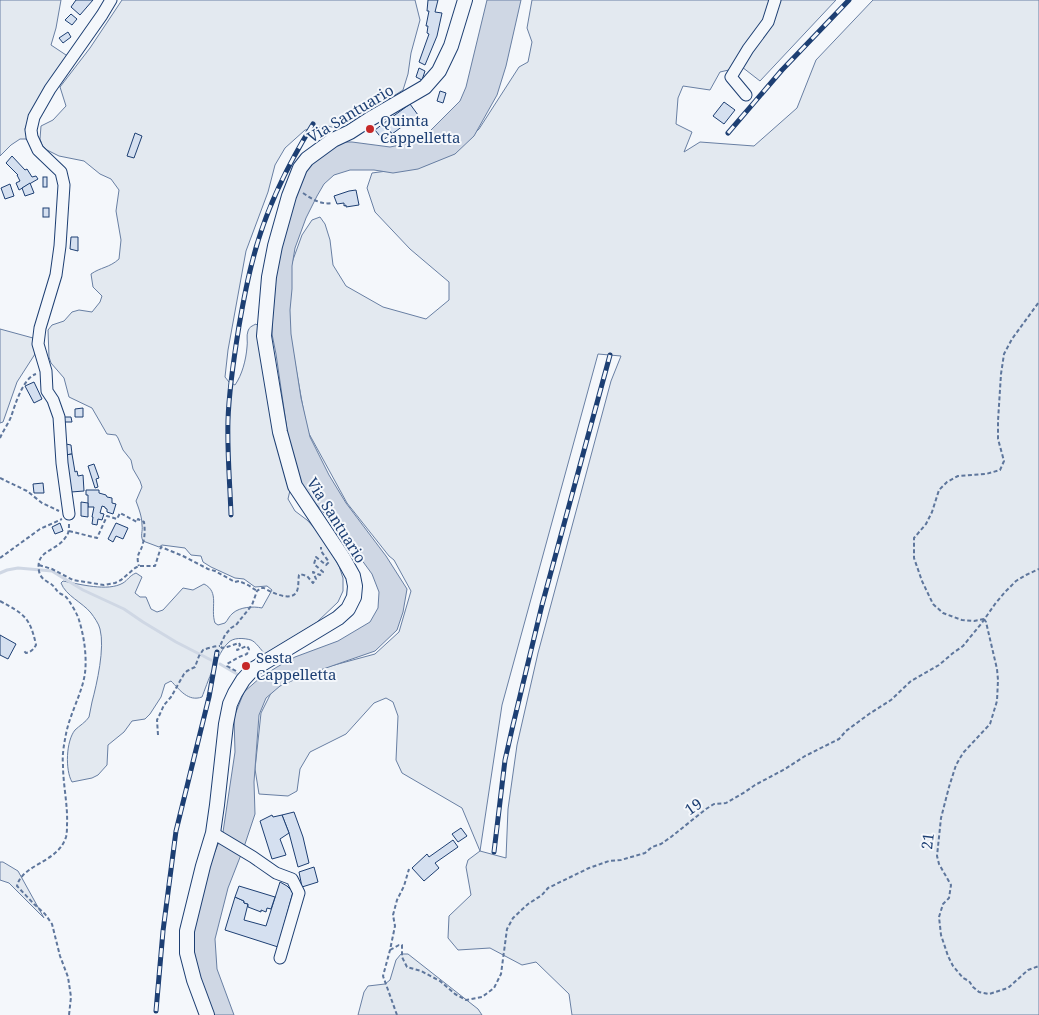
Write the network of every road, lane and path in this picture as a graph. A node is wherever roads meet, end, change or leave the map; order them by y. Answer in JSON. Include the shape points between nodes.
{"nodes":[{"id":1,"x":111,"y":0,"type":"edge"},
{"id":2,"x":465,"y":0,"type":"edge"},
{"id":3,"x":775,"y":0,"type":"edge"},
{"id":4,"x":746,"y":95,"type":"dead end"},
{"id":5,"x":296,"y":189,"type":"dead end"},
{"id":6,"x":332,"y":203,"type":"dead end"},
{"id":7,"x":1039,"y":302,"type":"edge"},
{"id":8,"x":46,"y":371,"type":"junction"},
{"id":9,"x":0,"y":438,"type":"edge"},
{"id":10,"x":0,"y":478,"type":"edge"},
{"id":11,"x":68,"y":512,"type":"junction"},
{"id":12,"x":69,"y":531,"type":"junction"},
{"id":13,"x":338,"y":550,"type":"junction"},
{"id":14,"x":0,"y":558,"type":"edge"},
{"id":15,"x":39,"y":565,"type":"junction"},
{"id":16,"x":139,"y":566,"type":"junction"},
{"id":17,"x":1039,"y":569,"type":"edge"},
{"id":18,"x":257,"y":591,"type":"junction"},
{"id":19,"x":0,"y":601,"type":"edge"},
{"id":20,"x":984,"y":619,"type":"junction"},
{"id":21,"x":220,"y":646,"type":"junction"},
{"id":22,"x":23,"y":650,"type":"dead end"},
{"id":23,"x":246,"y":676,"type":"junction"},
{"id":24,"x":158,"y":734,"type":"dead end"},
{"id":25,"x":213,"y":833,"type":"junction"},
{"id":26,"x":409,"y":869,"type":"dead end"},
{"id":27,"x":390,"y":950,"type":"junction"},
{"id":28,"x":280,"y":958,"type":"dead end"},
{"id":29,"x":1039,"y":966,"type":"edge"},
{"id":30,"x":69,"y":1015,"type":"edge"},
{"id":31,"x":207,"y":1015,"type":"edge"},
{"id":32,"x":397,"y":1015,"type":"edge"}],
"edges":[{"from":1,"to":8,"type":"street","via":[[50,89],[30,130],[38,150],[61,172],[64,186],[56,275],[38,344]]},
{"from":2,"to":13,"type":"main road","name":"Via Santuario","via":[[451,46],[439,71],[425,87],[307,158],[288,196],[275,246],[264,336],[280,432],[295,486]]},
{"from":3,"to":4,"type":"street","via":[[768,22],[731,78]]},
{"from":5,"to":6,"type":"path","via":[[313,199]]},
{"from":7,"to":20,"type":"path","via":[[1004,354],[999,391],[998,439],[1004,461],[1000,470],[958,476],[946,482],[939,490],[926,524],[914,538],[914,558],[934,604],[942,613],[962,620]]},
{"from":8,"to":9,"type":"path","via":[[32,375],[23,386]]},
{"from":8,"to":11,"type":"street","via":[[48,391],[58,417]]},
{"from":10,"to":11,"type":"path","via":[[27,491],[49,507]]},
{"from":11,"to":12,"type":"path"},
{"from":11,"to":14,"type":"path"},
{"from":12,"to":15,"type":"path","via":[[65,539],[44,552]]},
{"from":12,"to":16,"type":"path","via":[[97,538],[107,516],[117,519],[120,512],[137,522],[138,519],[144,522],[145,532],[137,559]]},
{"from":13,"to":18,"type":"path","via":[[331,557],[321,546],[328,563],[316,557],[314,563],[322,574],[313,572],[316,579],[313,583],[307,576],[298,575],[298,590],[294,595],[284,596],[264,588]]},
{"from":13,"to":23,"type":"main road","name":"Via Santuario","via":[[355,586],[348,609],[261,663]]},
{"from":15,"to":16,"type":"path","via":[[73,580],[104,585],[116,583]]},
{"from":15,"to":30,"type":"path","via":[[39,574],[66,597],[79,619],[85,673],[66,734],[62,764],[68,811],[66,836],[54,855],[23,874],[17,886],[52,924],[68,977]]},
{"from":16,"to":18,"type":"path","via":[[155,566],[161,547]]},
{"from":17,"to":20,"type":"path","name":"19","via":[[1016,581]]},
{"from":18,"to":21,"type":"path","via":[[252,605],[225,635]]},
{"from":19,"to":22,"type":"path","via":[[30,624],[36,645],[30,652]]},
{"from":20,"to":27,"type":"path","name":"19","via":[[963,646],[911,681],[838,739],[726,803],[714,804],[645,853],[609,861],[548,888],[513,918],[508,928],[501,974],[494,988],[482,997],[460,998],[440,981],[407,967],[402,957],[402,945]]},
{"from":20,"to":29,"type":"path","name":"21","via":[[997,669],[997,701],[990,724],[963,753],[948,787],[936,856],[951,885],[949,898],[943,904],[939,917],[953,966],[979,992],[989,994],[1008,988],[1028,970]]},
{"from":21,"to":23,"type":"path","via":[[224,648],[240,643],[236,650],[248,647],[247,654],[227,665]]},
{"from":21,"to":24,"type":"path","via":[[202,651],[195,667],[184,674],[157,720]]},
{"from":23,"to":25,"type":"main road","name":"Via Santuario","via":[[230,704]]},
{"from":25,"to":28,"type":"street","via":[[276,873],[292,879],[299,893]]},
{"from":25,"to":31,"type":"main road","name":"Via Santuario","via":[[188,932],[187,953]]},
{"from":26,"to":27,"type":"path","via":[[397,900]]},
{"from":27,"to":32,"type":"path","via":[[383,976]]}]}
